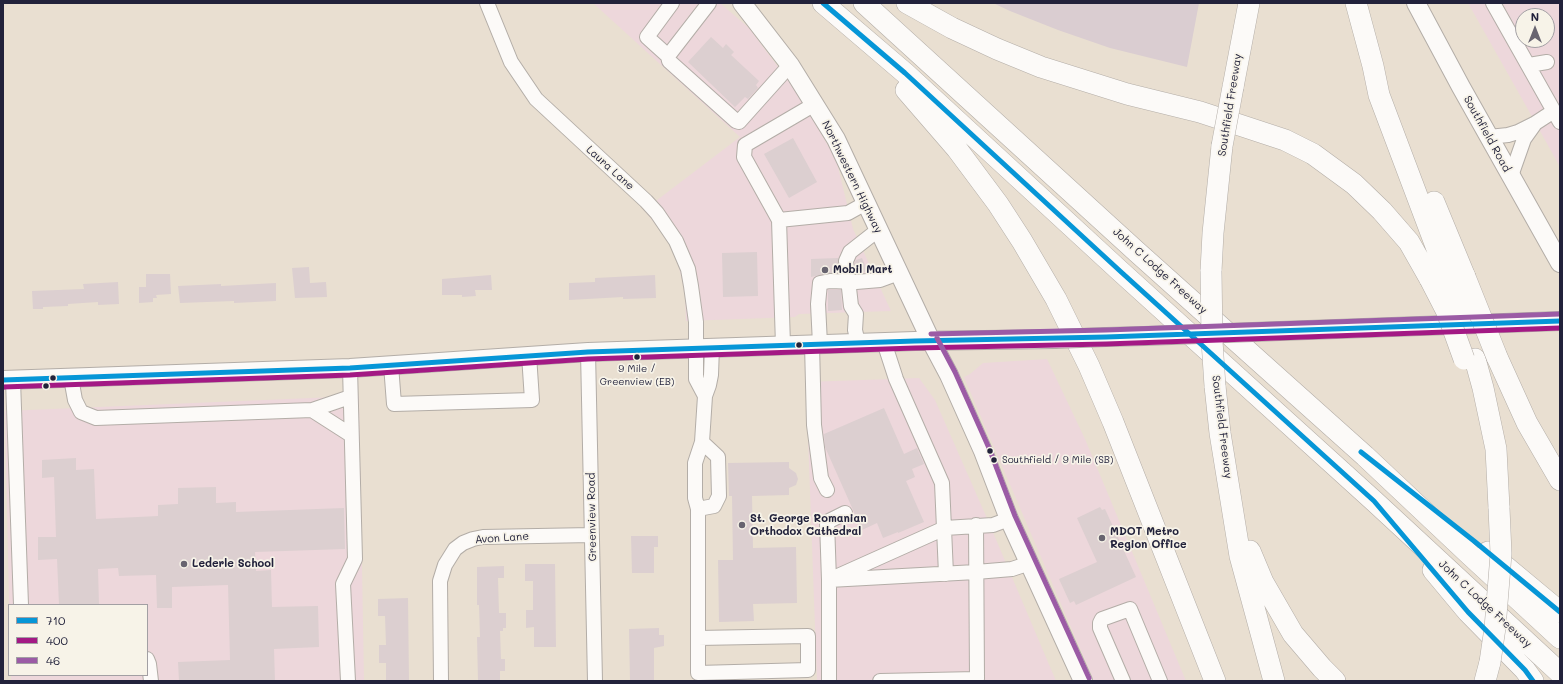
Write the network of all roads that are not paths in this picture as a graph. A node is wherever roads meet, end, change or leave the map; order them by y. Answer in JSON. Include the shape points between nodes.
{"nodes":[{"id":1,"x":487,"y":3,"type":"edge"},
{"id":2,"x":672,"y":3,"type":"edge"},
{"id":3,"x":742,"y":3,"type":"edge"},
{"id":4,"x":816,"y":3,"type":"edge"},
{"id":5,"x":823,"y":3,"type":"edge"},
{"id":6,"x":864,"y":3,"type":"edge"},
{"id":7,"x":907,"y":3,"type":"edge"},
{"id":8,"x":1248,"y":3,"type":"edge"},
{"id":9,"x":1356,"y":3,"type":"edge"},
{"id":10,"x":1416,"y":3,"type":"edge"},
{"id":11,"x":1493,"y":3,"type":"edge"},
{"id":12,"x":702,"y":6,"type":"edge"},
{"id":13,"x":1515,"y":30,"type":"edge"},
{"id":14,"x":1523,"y":48,"type":"edge"},
{"id":15,"x":668,"y":56,"type":"junction"},
{"id":16,"x":1547,"y":62,"type":"dead end"},
{"id":17,"x":790,"y":65,"type":"junction"},
{"id":18,"x":1529,"y":66,"type":"junction"},
{"id":19,"x":815,"y":104,"type":"junction"},
{"id":20,"x":1556,"y":108,"type":"edge"},
{"id":21,"x":1534,"y":124,"type":"junction"},
{"id":22,"x":1489,"y":137,"type":"junction"},
{"id":23,"x":1511,"y":176,"type":"junction"},
{"id":24,"x":866,"y":203,"type":"junction"},
{"id":25,"x":779,"y":220,"type":"junction"},
{"id":26,"x":878,"y":230,"type":"junction"},
{"id":27,"x":1560,"y":264,"type":"edge"},
{"id":28,"x":899,"y":273,"type":"junction"},
{"id":29,"x":1447,"y":278,"type":"junction"},
{"id":30,"x":848,"y":281,"type":"junction"},
{"id":31,"x":1560,"y":321,"type":"edge"},
{"id":32,"x":931,"y":341,"type":"junction"},
{"id":33,"x":884,"y":342,"type":"junction"},
{"id":34,"x":858,"y":343,"type":"junction"},
{"id":35,"x":816,"y":344,"type":"junction"},
{"id":36,"x":783,"y":345,"type":"junction"},
{"id":37,"x":704,"y":348,"type":"junction"},
{"id":38,"x":588,"y":352,"type":"junction"},
{"id":39,"x":529,"y":355,"type":"junction"},
{"id":40,"x":391,"y":365,"type":"junction"},
{"id":41,"x":350,"y":368,"type":"junction"},
{"id":42,"x":71,"y":378,"type":"junction"},
{"id":43,"x":8,"y":380,"type":"edge"},
{"id":44,"x":350,"y":397,"type":"junction"},
{"id":45,"x":312,"y":410,"type":"junction"},
{"id":46,"x":351,"y":435,"type":"junction"},
{"id":47,"x":702,"y":442,"type":"junction"},
{"id":48,"x":1365,"y":456,"type":"junction"},
{"id":49,"x":1560,"y":480,"type":"edge"},
{"id":50,"x":827,"y":490,"type":"dead end"},
{"id":51,"x":1374,"y":500,"type":"junction"},
{"id":52,"x":698,"y":508,"type":"junction"},
{"id":53,"x":845,"y":513,"type":"dead end"},
{"id":54,"x":1235,"y":518,"type":"junction"},
{"id":55,"x":1009,"y":519,"type":"junction"},
{"id":56,"x":976,"y":525,"type":"junction"},
{"id":57,"x":945,"y":528,"type":"junction"},
{"id":58,"x":592,"y":535,"type":"junction"},
{"id":59,"x":1030,"y":562,"type":"junction"},
{"id":60,"x":976,"y":572,"type":"junction"},
{"id":61,"x":946,"y":574,"type":"junction"},
{"id":62,"x":829,"y":580,"type":"junction"},
{"id":63,"x":21,"y":604,"type":"edge"},
{"id":64,"x":1560,"y":612,"type":"edge"},
{"id":65,"x":698,"y":638,"type":"junction"},
{"id":66,"x":1560,"y":638,"type":"edge"},
{"id":67,"x":148,"y":662,"type":"edge"},
{"id":68,"x":1488,"y":672,"type":"edge"},
{"id":69,"x":1560,"y":673,"type":"edge"},
{"id":70,"x":151,"y":681,"type":"edge"},
{"id":71,"x":348,"y":681,"type":"edge"},
{"id":72,"x":441,"y":681,"type":"edge"},
{"id":73,"x":595,"y":681,"type":"edge"},
{"id":74,"x":829,"y":681,"type":"edge"},
{"id":75,"x":880,"y":681,"type":"edge"},
{"id":76,"x":1083,"y":681,"type":"edge"},
{"id":77,"x":1123,"y":681,"type":"edge"},
{"id":78,"x":1160,"y":681,"type":"edge"},
{"id":79,"x":1215,"y":681,"type":"edge"},
{"id":80,"x":1274,"y":681,"type":"edge"},
{"id":81,"x":1336,"y":681,"type":"edge"},
{"id":82,"x":1533,"y":681,"type":"edge"}],
"edges":[{"from":1,"to":37,"type":"street","name":"Laura Lane","via":[[511,62],[536,99],[646,201],[676,241],[692,286],[696,322]]},
{"from":2,"to":15,"type":"street","via":[[647,37]]},
{"from":3,"to":17,"type":"main road","name":"Northwestern Highway"},
{"from":4,"to":79,"type":"highway","via":[[897,80],[957,149],[1022,241],[1056,299],[1089,366]]},
{"from":5,"to":51,"type":"highway","name":"John C Lodge Freeway","via":[[905,73]]},
{"from":6,"to":48,"type":"highway","name":"John C Lodge Freeway"},
{"from":7,"to":29,"type":"highway","via":[[952,28],[1041,67],[1127,94],[1200,112],[1286,140],[1313,154],[1354,184]]},
{"from":8,"to":54,"type":"highway","name":"Southfield Freeway","bridge":true,"via":[[1222,146],[1213,233],[1211,299],[1220,433]]},
{"from":9,"to":29,"type":"highway","via":[[1373,66],[1389,92]]},
{"from":10,"to":22,"type":"main road","name":"Southfield Road"},
{"from":11,"to":13,"type":"street"},
{"from":12,"to":15,"type":"street"},
{"from":14,"to":18,"type":"street"},
{"from":15,"to":17,"type":"street","via":[[669,61],[736,122],[739,122]]},
{"from":16,"to":18,"type":"street"},
{"from":17,"to":19,"type":"main road","name":"Northwestern Highway"},
{"from":18,"to":20,"type":"street"},
{"from":19,"to":24,"type":"main road","name":"Northwestern Highway","via":[[836,139]]},
{"from":19,"to":25,"type":"street","via":[[745,145],[744,157]]},
{"from":20,"to":21,"type":"street"},
{"from":21,"to":22,"type":"street","via":[[1508,135]]},
{"from":21,"to":23,"type":"street","via":[[1524,139]]},
{"from":22,"to":23,"type":"main road","name":"Southfield Road"},
{"from":23,"to":27,"type":"main road","name":"Southfield Road"},
{"from":24,"to":25,"type":"street","via":[[848,213]]},
{"from":24,"to":26,"type":"main road","name":"Northwestern Highway"},
{"from":25,"to":36,"type":"street"},
{"from":26,"to":28,"type":"main road","name":"Northwestern Highway"},
{"from":26,"to":30,"type":"street","via":[[850,252],[846,261]]},
{"from":28,"to":30,"type":"street","via":[[880,280]]},
{"from":28,"to":32,"type":"main road","name":"Northwestern Highway"},
{"from":29,"to":49,"type":"highway","bridge":true,"via":[[1497,357],[1527,423]]},
{"from":29,"to":68,"type":"highway","bridge":true,"via":[[1469,359],[1483,388],[1496,449],[1501,554],[1495,628]]},
{"from":30,"to":34,"type":"street","via":[[851,306],[856,314],[855,330]]},
{"from":30,"to":35,"type":"street","via":[[820,282]]},
{"from":31,"to":32,"type":"main road","bridge":true},
{"from":32,"to":33,"type":"main road"},
{"from":32,"to":55,"type":"main road","via":[[983,451]]},
{"from":33,"to":34,"type":"main road"},
{"from":33,"to":57,"type":"street","via":[[896,379],[942,483]]},
{"from":34,"to":35,"type":"main road"},
{"from":35,"to":36,"type":"main road"},
{"from":35,"to":50,"type":"street","via":[[814,425],[821,478]]},
{"from":36,"to":37,"type":"main road"},
{"from":37,"to":38,"type":"main road"},
{"from":37,"to":47,"type":"street","name":"Laura Lane","via":[[711,375],[705,396]]},
{"from":38,"to":39,"type":"main road"},
{"from":38,"to":58,"type":"street","name":"Greenview Road"},
{"from":39,"to":40,"type":"main road"},
{"from":39,"to":40,"type":"street","via":[[532,400],[394,404]]},
{"from":40,"to":41,"type":"main road"},
{"from":41,"to":42,"type":"main road"},
{"from":41,"to":44,"type":"street"},
{"from":42,"to":43,"type":"main road"},
{"from":42,"to":45,"type":"street","via":[[75,400],[81,412],[96,418]]},
{"from":43,"to":63,"type":"street"},
{"from":44,"to":45,"type":"street"},
{"from":44,"to":46,"type":"street"},
{"from":45,"to":46,"type":"street"},
{"from":46,"to":71,"type":"street","via":[[355,559],[343,584]]},
{"from":47,"to":52,"type":"street","name":"Laura Lane","via":[[695,463],[695,498]]},
{"from":47,"to":52,"type":"street","via":[[718,457],[719,496],[714,506]]},
{"from":48,"to":64,"type":"highway"},
{"from":48,"to":66,"type":"highway","name":"John C Lodge Freeway"},
{"from":51,"to":69,"type":"highway","name":"John C Lodge Freeway"},
{"from":51,"to":82,"type":"highway","via":[[1468,612]]},
{"from":52,"to":65,"type":"street","name":"Laura Lane"},
{"from":53,"to":62,"type":"street","via":[[827,522]]},
{"from":54,"to":80,"type":"highway","name":"Southfield Freeway","via":[[1240,556]]},
{"from":54,"to":81,"type":"highway","via":[[1263,582],[1293,634]]},
{"from":55,"to":56,"type":"street","via":[[993,525]]},
{"from":55,"to":59,"type":"main road"},
{"from":56,"to":57,"type":"street"},
{"from":56,"to":60,"type":"street"},
{"from":57,"to":61,"type":"street"},
{"from":57,"to":62,"type":"street"},
{"from":58,"to":72,"type":"street","name":"Avon Lane","via":[[483,537],[463,543],[455,549],[445,564],[440,581]]},
{"from":58,"to":73,"type":"street","name":"Greenview Road"},
{"from":59,"to":60,"type":"street","via":[[1012,569]]},
{"from":59,"to":76,"type":"main road"},
{"from":60,"to":61,"type":"street"},
{"from":60,"to":75,"type":"street","via":[[977,678]]},
{"from":61,"to":62,"type":"street"},
{"from":62,"to":74,"type":"street"},
{"from":65,"to":65,"type":"street","name":"Laura Lane","via":[[808,636],[808,670],[698,673]]},
{"from":67,"to":70,"type":"street"},
{"from":77,"to":78,"type":"street","via":[[1100,623],[1102,619],[1130,609]]}]}
